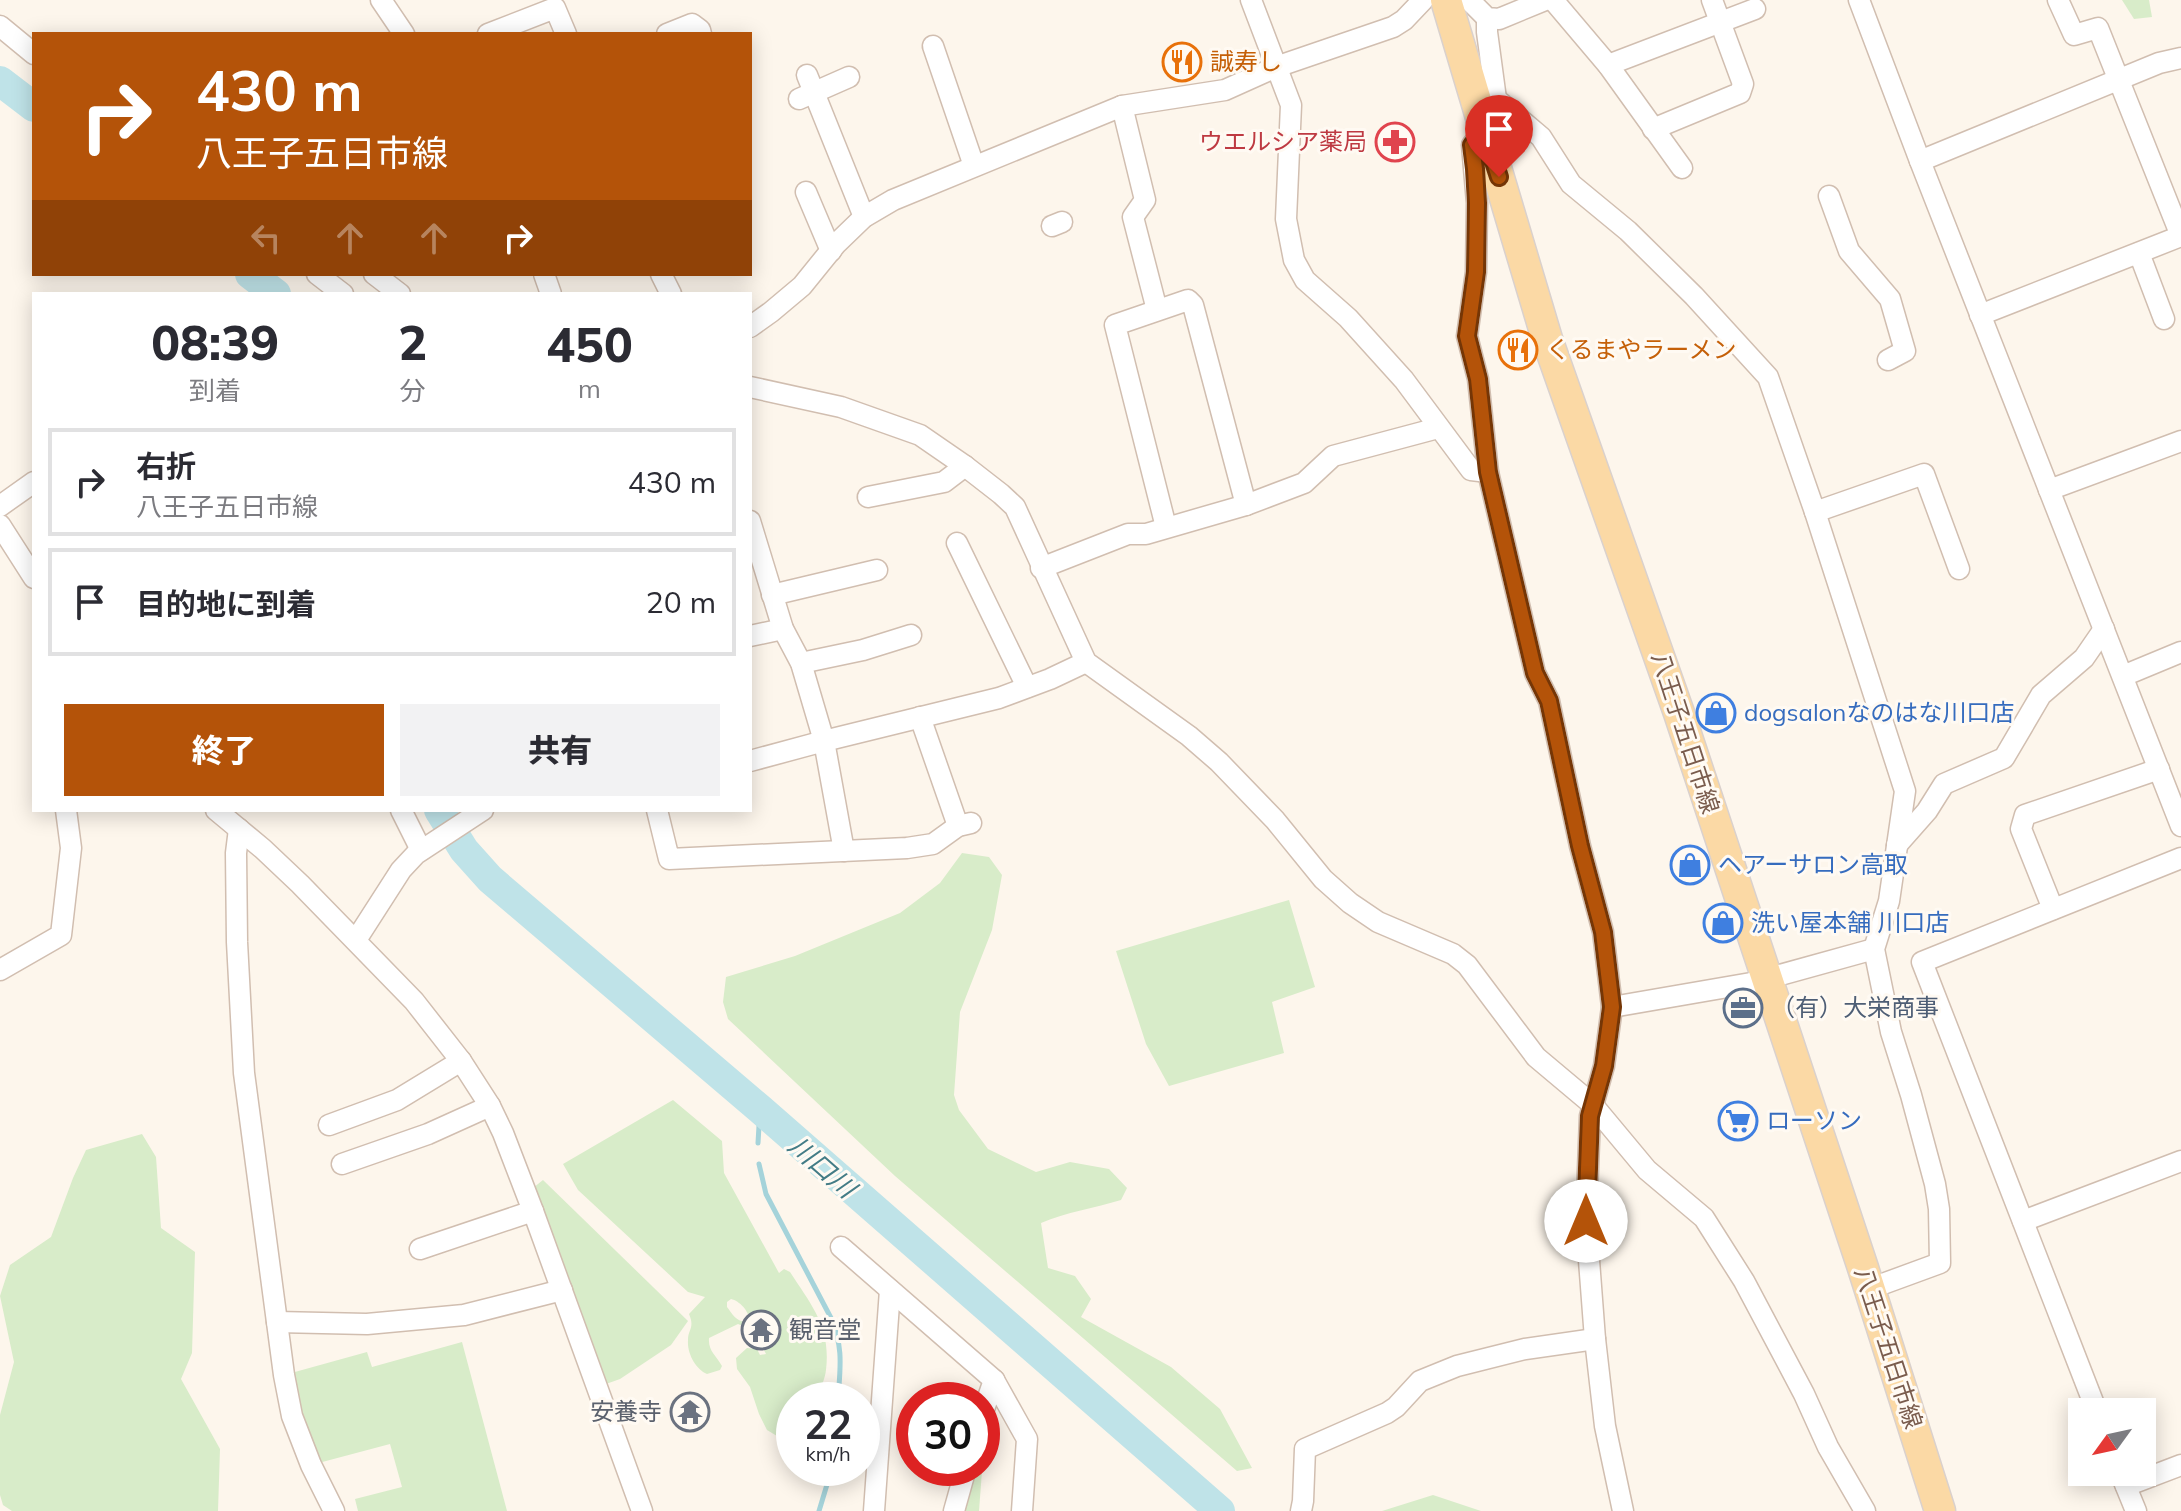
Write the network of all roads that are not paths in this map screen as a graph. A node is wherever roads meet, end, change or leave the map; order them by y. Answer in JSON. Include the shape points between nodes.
{"nodes":[{"id":1,"x":381,"y":0,"type":"edge"},
{"id":2,"x":1251,"y":0,"type":"edge"},
{"id":3,"x":1423,"y":0,"type":"edge"},
{"id":4,"x":1446,"y":0,"type":"edge"},
{"id":5,"x":1469,"y":0,"type":"edge"},
{"id":6,"x":1545,"y":0,"type":"edge"},
{"id":7,"x":1553,"y":0,"type":"edge"},
{"id":8,"x":1712,"y":0,"type":"edge"},
{"id":9,"x":1859,"y":0,"type":"edge"},
{"id":10,"x":2058,"y":0,"type":"edge"},
{"id":11,"x":1755,"y":9,"type":"dead end"},
{"id":12,"x":1487,"y":18,"type":"junction"},
{"id":13,"x":1719,"y":21,"type":"junction"},
{"id":14,"x":0,"y":26,"type":"edge"},
{"id":15,"x":403,"y":32,"type":"edge"},
{"id":16,"x":493,"y":32,"type":"edge"},
{"id":17,"x":565,"y":32,"type":"edge"},
{"id":18,"x":672,"y":32,"type":"edge"},
{"id":19,"x":700,"y":32,"type":"edge"},
{"id":20,"x":933,"y":46,"type":"dead end"},
{"id":21,"x":32,"y":52,"type":"edge"},
{"id":22,"x":2181,"y":58,"type":"edge"},
{"id":23,"x":1608,"y":65,"type":"junction"},
{"id":24,"x":1276,"y":67,"type":"junction"},
{"id":25,"x":849,"y":77,"type":"dead end"},
{"id":26,"x":2119,"y":79,"type":"junction"},
{"id":27,"x":1486,"y":99,"type":"junction"},
{"id":28,"x":1122,"y":106,"type":"junction"},
{"id":29,"x":1653,"y":129,"type":"junction"},
{"id":30,"x":1484,"y":131,"type":"junction"},
{"id":31,"x":1920,"y":161,"type":"junction"},
{"id":32,"x":974,"y":166,"type":"junction"},
{"id":33,"x":1682,"y":168,"type":"dead end"},
{"id":34,"x":806,"y":192,"type":"dead end"},
{"id":35,"x":1829,"y":196,"type":"dead end"},
{"id":36,"x":864,"y":217,"type":"junction"},
{"id":37,"x":2181,"y":236,"type":"edge"},
{"id":38,"x":831,"y":251,"type":"junction"},
{"id":39,"x":2139,"y":253,"type":"junction"},
{"id":40,"x":320,"y":276,"type":"edge"},
{"id":41,"x":376,"y":276,"type":"edge"},
{"id":42,"x":340,"y":292,"type":"edge"},
{"id":43,"x":394,"y":292,"type":"edge"},
{"id":44,"x":1157,"y":310,"type":"junction"},
{"id":45,"x":1980,"y":315,"type":"junction"},
{"id":46,"x":2164,"y":319,"type":"dead end"},
{"id":47,"x":752,"y":326,"type":"edge"},
{"id":48,"x":1888,"y":360,"type":"dead end"},
{"id":49,"x":752,"y":387,"type":"edge"},
{"id":50,"x":1438,"y":428,"type":"junction"},
{"id":51,"x":2181,"y":441,"type":"edge"},
{"id":52,"x":965,"y":466,"type":"junction"},
{"id":53,"x":1488,"y":472,"type":"junction"},
{"id":54,"x":32,"y":483,"type":"edge"},
{"id":55,"x":2049,"y":490,"type":"junction"},
{"id":56,"x":868,"y":497,"type":"dead end"},
{"id":57,"x":1246,"y":505,"type":"junction"},
{"id":58,"x":0,"y":506,"type":"edge"},
{"id":59,"x":1815,"y":512,"type":"junction"},
{"id":60,"x":0,"y":525,"type":"edge"},
{"id":61,"x":1166,"y":527,"type":"junction"},
{"id":62,"x":752,"y":528,"type":"edge"},
{"id":63,"x":957,"y":543,"type":"dead end"},
{"id":64,"x":1041,"y":568,"type":"junction"},
{"id":65,"x":1959,"y":569,"type":"dead end"},
{"id":66,"x":877,"y":570,"type":"dead end"},
{"id":67,"x":32,"y":575,"type":"edge"},
{"id":68,"x":772,"y":595,"type":"junction"},
{"id":69,"x":783,"y":629,"type":"junction"},
{"id":70,"x":2104,"y":629,"type":"junction"},
{"id":71,"x":911,"y":635,"type":"dead end"},
{"id":72,"x":752,"y":636,"type":"edge"},
{"id":73,"x":2181,"y":652,"type":"edge"},
{"id":74,"x":1086,"y":662,"type":"junction"},
{"id":75,"x":801,"y":663,"type":"junction"},
{"id":76,"x":2123,"y":676,"type":"junction"},
{"id":77,"x":1027,"y":687,"type":"junction"},
{"id":78,"x":920,"y":717,"type":"junction"},
{"id":79,"x":824,"y":741,"type":"junction"},
{"id":80,"x":752,"y":760,"type":"edge"},
{"id":81,"x":2159,"y":769,"type":"junction"},
{"id":82,"x":66,"y":812,"type":"edge"},
{"id":83,"x":218,"y":812,"type":"edge"},
{"id":84,"x":402,"y":812,"type":"edge"},
{"id":85,"x":480,"y":812,"type":"edge"},
{"id":86,"x":657,"y":812,"type":"edge"},
{"id":87,"x":2181,"y":826,"type":"edge"},
{"id":88,"x":239,"y":829,"type":"junction"},
{"id":89,"x":1897,"y":845,"type":"junction"},
{"id":90,"x":421,"y":850,"type":"junction"},
{"id":91,"x":844,"y":851,"type":"junction"},
{"id":92,"x":2181,"y":858,"type":"edge"},
{"id":93,"x":2053,"y":909,"type":"junction"},
{"id":94,"x":356,"y":940,"type":"junction"},
{"id":95,"x":1874,"y":949,"type":"junction"},
{"id":96,"x":0,"y":970,"type":"edge"},
{"id":97,"x":1766,"y":979,"type":"junction"},
{"id":98,"x":1612,"y":1007,"type":"junction"},
{"id":99,"x":461,"y":1061,"type":"junction"},
{"id":100,"x":1592,"y":1104,"type":"junction"},
{"id":101,"x":490,"y":1106,"type":"junction"},
{"id":102,"x":329,"y":1125,"type":"dead end"},
{"id":103,"x":2181,"y":1161,"type":"edge"},
{"id":104,"x":342,"y":1164,"type":"dead end"},
{"id":105,"x":533,"y":1211,"type":"junction"},
{"id":106,"x":2023,"y":1221,"type":"junction"},
{"id":107,"x":841,"y":1247,"type":"dead end"},
{"id":108,"x":420,"y":1249,"type":"dead end"},
{"id":109,"x":1869,"y":1289,"type":"junction"},
{"id":110,"x":562,"y":1290,"type":"junction"},
{"id":111,"x":890,"y":1290,"type":"junction"},
{"id":112,"x":277,"y":1322,"type":"junction"},
{"id":113,"x":1595,"y":1339,"type":"junction"},
{"id":114,"x":994,"y":1380,"type":"joint"},
{"id":115,"x":2092,"y":1398,"type":"edge"},
{"id":116,"x":2181,"y":1465,"type":"edge"},
{"id":117,"x":2156,"y":1471,"type":"edge"},
{"id":118,"x":961,"y":1486,"type":"edge"},
{"id":119,"x":2126,"y":1486,"type":"edge"},
{"id":120,"x":636,"y":1510,"type":"edge"},
{"id":121,"x":334,"y":1511,"type":"edge"},
{"id":122,"x":874,"y":1511,"type":"edge"},
{"id":123,"x":954,"y":1511,"type":"edge"},
{"id":124,"x":1022,"y":1511,"type":"edge"},
{"id":125,"x":1301,"y":1511,"type":"edge"},
{"id":126,"x":1623,"y":1511,"type":"edge"},
{"id":127,"x":1865,"y":1511,"type":"edge"},
{"id":128,"x":1940,"y":1511,"type":"edge"},
{"id":129,"x":2136,"y":1511,"type":"edge"}],
"edges":[{"from":1,"to":15,"type":"street"},
{"from":2,"to":24,"type":"street"},
{"from":3,"to":24,"type":"street","via":[[1393,27]]},
{"from":4,"to":27,"type":"main road","name":"八王子五日市線"},
{"from":5,"to":12,"type":"street"},
{"from":6,"to":12,"type":"street","via":[[1499,19]]},
{"from":7,"to":23,"type":"street"},
{"from":8,"to":13,"type":"street"},
{"from":9,"to":31,"type":"street"},
{"from":10,"to":26,"type":"street","via":[[2074,35],[2098,28]]},
{"from":11,"to":13,"type":"street"},
{"from":12,"to":27,"type":"street"},
{"from":13,"to":23,"type":"street"},
{"from":13,"to":29,"type":"street","via":[[1743,84],[1740,93]]},
{"from":14,"to":21,"type":"street"},
{"from":16,"to":17,"type":"street","via":[[555,8]]},
{"from":18,"to":19,"type":"street","via":[[692,24]]},
{"from":20,"to":32,"type":"street"},
{"from":22,"to":26,"type":"street"},
{"from":23,"to":29,"type":"street"},
{"from":24,"to":28,"type":"street","via":[[1214,93]]},
{"from":24,"to":50,"type":"street","via":[[1291,105],[1286,219],[1294,260],[1305,280],[1404,380]]},
{"from":25,"to":36,"type":"street","via":[[807,89]]},
{"from":26,"to":31,"type":"street"},
{"from":26,"to":37,"type":"street"},
{"from":27,"to":30,"type":"main road","name":"八王子五日市線"},
{"from":27,"to":59,"type":"street","via":[[1541,137],[1571,184],[1628,231],[1768,377]]},
{"from":28,"to":32,"type":"street"},
{"from":28,"to":44,"type":"street","via":[[1145,200],[1133,217]]},
{"from":29,"to":33,"type":"street"},
{"from":30,"to":53,"type":"street","via":[[1472,145],[1476,272],[1467,336],[1478,379]]},
{"from":30,"to":97,"type":"main road","name":"八王子五日市線","via":[[1547,339]]},
{"from":31,"to":45,"type":"street"},
{"from":32,"to":36,"type":"street"},
{"from":34,"to":38,"type":"street"},
{"from":35,"to":48,"type":"street","via":[[1849,251],[1890,299],[1905,351]]},
{"from":36,"to":38,"type":"street"},
{"from":37,"to":39,"type":"street"},
{"from":38,"to":47,"type":"street","via":[[802,286]]},
{"from":39,"to":45,"type":"street"},
{"from":39,"to":46,"type":"street"},
{"from":40,"to":42,"type":"street"},
{"from":41,"to":43,"type":"street"},
{"from":44,"to":57,"type":"street","via":[[1188,300],[1193,305]]},
{"from":44,"to":61,"type":"street","via":[[1115,325]]},
{"from":45,"to":55,"type":"street"},
{"from":49,"to":52,"type":"street","via":[[841,407],[907,430]]},
{"from":50,"to":53,"type":"street","via":[[1471,470]]},
{"from":50,"to":57,"type":"street","via":[[1333,456],[1304,483]]},
{"from":51,"to":55,"type":"street"},
{"from":52,"to":56,"type":"street","via":[[944,482]]},
{"from":52,"to":64,"type":"street","via":[[1015,507]]},
{"from":53,"to":98,"type":"street","via":[[1603,932]]},
{"from":54,"to":58,"type":"street"},
{"from":55,"to":70,"type":"street"},
{"from":57,"to":61,"type":"street"},
{"from":59,"to":65,"type":"street","via":[[1924,474]]},
{"from":59,"to":89,"type":"street","via":[[1905,791]]},
{"from":60,"to":67,"type":"street"},
{"from":61,"to":64,"type":"street","via":[[1128,534]]},
{"from":62,"to":68,"type":"street"},
{"from":63,"to":77,"type":"street"},
{"from":64,"to":74,"type":"street"},
{"from":66,"to":68,"type":"street"},
{"from":68,"to":69,"type":"street"},
{"from":69,"to":72,"type":"street"},
{"from":69,"to":75,"type":"street"},
{"from":70,"to":76,"type":"street"},
{"from":70,"to":89,"type":"street","via":[[2084,658],[2041,695],[2004,758],[1944,784]]},
{"from":71,"to":75,"type":"street"},
{"from":73,"to":76,"type":"street"},
{"from":74,"to":77,"type":"street"},
{"from":74,"to":100,"type":"street","via":[[1219,762],[1350,903],[1467,965],[1536,1057]]},
{"from":75,"to":79,"type":"street"},
{"from":76,"to":81,"type":"street"},
{"from":77,"to":78,"type":"street"},
{"from":78,"to":79,"type":"street"},
{"from":78,"to":91,"type":"street","via":[[964,824],[933,844]]},
{"from":79,"to":80,"type":"street"},
{"from":79,"to":91,"type":"street"},
{"from":81,"to":87,"type":"street"},
{"from":81,"to":93,"type":"street","via":[[2025,815],[2021,829]]},
{"from":82,"to":96,"type":"street","via":[[71,848],[61,935]]},
{"from":83,"to":88,"type":"street"},
{"from":84,"to":90,"type":"street"},
{"from":85,"to":90,"type":"street"},
{"from":86,"to":91,"type":"street","via":[[669,859]]},
{"from":88,"to":94,"type":"street"},
{"from":88,"to":112,"type":"street","via":[[237,942],[244,1073]]},
{"from":89,"to":95,"type":"street","via":[[1889,901]]},
{"from":90,"to":94,"type":"street","via":[[401,870]]},
{"from":92,"to":93,"type":"street"},
{"from":93,"to":106,"type":"street","via":[[1922,962]]},
{"from":94,"to":99,"type":"street"},
{"from":95,"to":97,"type":"street"},
{"from":95,"to":109,"type":"street","via":[[1891,1032],[1935,1184],[1940,1263]]},
{"from":97,"to":98,"type":"street"},
{"from":97,"to":109,"type":"main road","name":"八王子五日市線"},
{"from":98,"to":100,"type":"street","via":[[1604,1066]]},
{"from":99,"to":101,"type":"street"},
{"from":99,"to":102,"type":"street","via":[[397,1100]]},
{"from":100,"to":113,"type":"street","via":[[1586,1221]]},
{"from":100,"to":127,"type":"street","via":[[1647,1170],[1704,1218],[1744,1281]]},
{"from":101,"to":104,"type":"street"},
{"from":101,"to":105,"type":"street"},
{"from":103,"to":106,"type":"street"},
{"from":105,"to":108,"type":"street"},
{"from":105,"to":110,"type":"street"},
{"from":106,"to":115,"type":"street"},
{"from":107,"to":111,"type":"street"},
{"from":109,"to":128,"type":"main road","name":"八王子五日市線"},
{"from":110,"to":112,"type":"street","via":[[464,1315],[367,1324]]},
{"from":110,"to":120,"type":"street"},
{"from":111,"to":114,"type":"street"},
{"from":111,"to":122,"type":"street"},
{"from":112,"to":121,"type":"street","via":[[292,1416]]},
{"from":113,"to":125,"type":"street","via":[[1483,1358],[1420,1381],[1387,1413],[1305,1449]]},
{"from":113,"to":126,"type":"street","via":[[1605,1426]]},
{"from":114,"to":124,"type":"street","via":[[1027,1439]]},
{"from":116,"to":117,"type":"street"},
{"from":118,"to":123,"type":"street"},
{"from":119,"to":129,"type":"street"}]}
